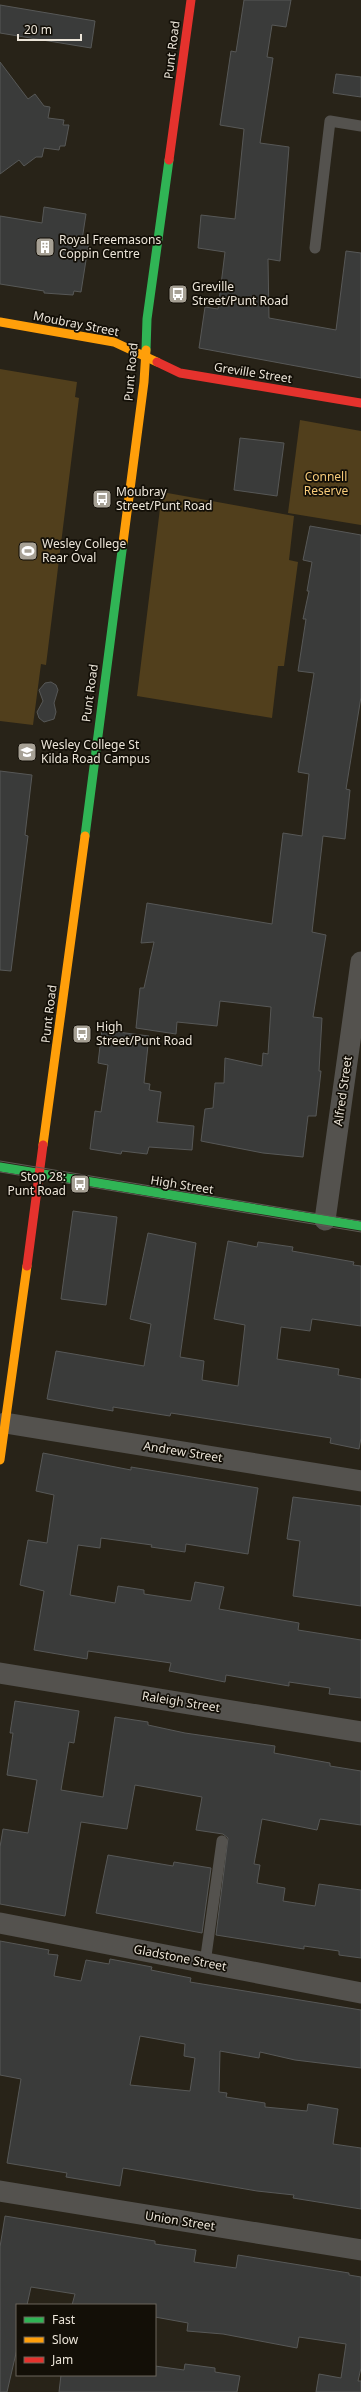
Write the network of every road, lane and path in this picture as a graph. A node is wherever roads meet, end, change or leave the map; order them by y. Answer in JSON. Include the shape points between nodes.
{"nodes":[{"id":1,"x":191,"y":0,"type":"edge"},
{"id":2,"x":361,"y":126,"type":"edge"},
{"id":3,"x":315,"y":248,"type":"dead end"},
{"id":4,"x":0,"y":322,"type":"edge"},
{"id":5,"x":145,"y":356,"type":"junction"},
{"id":6,"x":361,"y":403,"type":"edge"},
{"id":7,"x":361,"y":962,"type":"edge"},
{"id":8,"x":0,"y":1167,"type":"edge"},
{"id":9,"x":40,"y":1174,"type":"junction"},
{"id":10,"x":326,"y":1220,"type":"junction"},
{"id":11,"x":361,"y":1226,"type":"edge"},
{"id":12,"x":5,"y":1423,"type":"junction"},
{"id":13,"x":0,"y":1460,"type":"edge"},
{"id":14,"x":361,"y":1481,"type":"edge"},
{"id":15,"x":0,"y":1673,"type":"edge"},
{"id":16,"x":361,"y":1732,"type":"edge"},
{"id":17,"x":222,"y":1841,"type":"dead end"},
{"id":18,"x":0,"y":1923,"type":"edge"},
{"id":19,"x":205,"y":1963,"type":"junction"},
{"id":20,"x":361,"y":1993,"type":"edge"},
{"id":21,"x":0,"y":2191,"type":"edge"},
{"id":22,"x":361,"y":2250,"type":"edge"}],
"edges":[{"from":1,"to":5,"type":"main road","name":"Punt Road","via":[[147,319]]},
{"from":2,"to":3,"type":"lane","via":[[330,122]]},
{"from":4,"to":5,"type":"main road","name":"Moubray Street","via":[[114,342]]},
{"from":5,"to":6,"type":"main road","name":"Greville Street","via":[[180,373]]},
{"from":5,"to":9,"type":"main road","name":"Punt Road","via":[[144,382]]},
{"from":7,"to":10,"type":"street","name":"Alfred Street"},
{"from":8,"to":9,"type":"main road","name":"High Street"},
{"from":9,"to":10,"type":"main road","name":"High Street"},
{"from":9,"to":12,"type":"main road","name":"Punt Road"},
{"from":10,"to":11,"type":"main road","name":"High Street"},
{"from":12,"to":13,"type":"main road","name":"Punt Road"},
{"from":12,"to":14,"type":"street","name":"Andrew Street"},
{"from":15,"to":16,"type":"street","name":"Raleigh Street"},
{"from":17,"to":19,"type":"lane"},
{"from":18,"to":19,"type":"street","name":"Gladstone Street"},
{"from":19,"to":20,"type":"street","name":"Gladstone Street"},
{"from":21,"to":22,"type":"street","name":"Union Street"}]}
